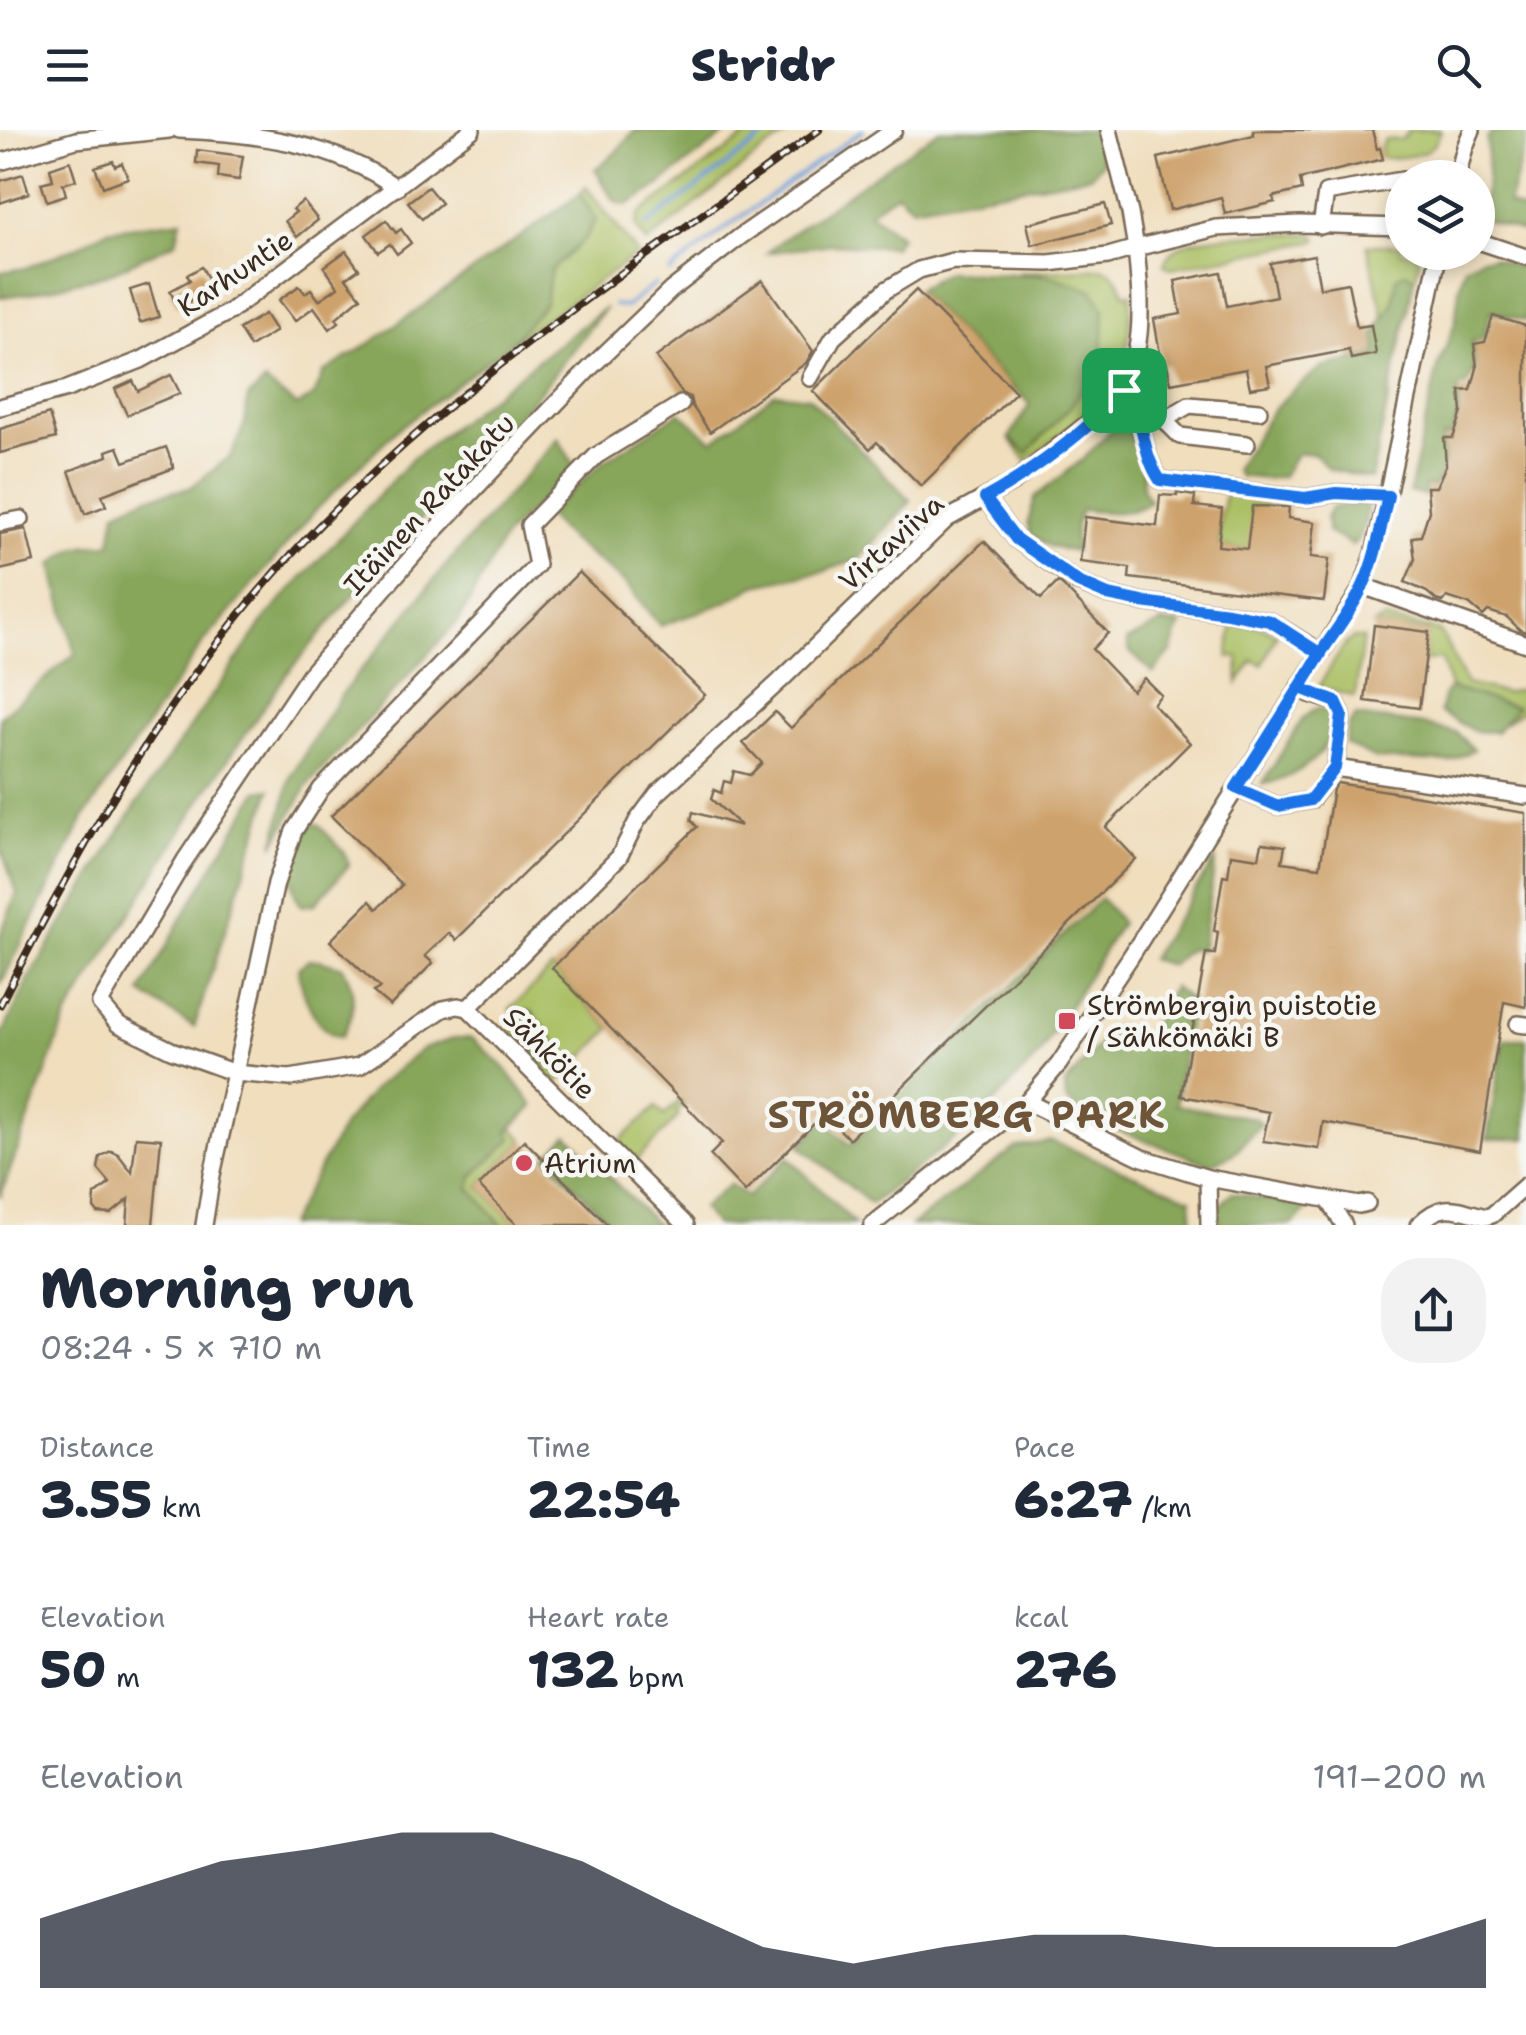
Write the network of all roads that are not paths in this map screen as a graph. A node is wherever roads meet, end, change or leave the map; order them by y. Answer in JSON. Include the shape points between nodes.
{"nodes":[{"id":1,"x":169,"y":130,"type":"edge"},
{"id":2,"x":179,"y":130,"type":"edge"},
{"id":3,"x":472,"y":130,"type":"edge"},
{"id":4,"x":894,"y":130,"type":"edge"},
{"id":5,"x":1109,"y":130,"type":"edge"},
{"id":6,"x":1472,"y":130,"type":"edge"},
{"id":7,"x":1461,"y":160,"type":"edge"},
{"id":8,"x":0,"y":162,"type":"edge"},
{"id":9,"x":1385,"y":183,"type":"edge"},
{"id":10,"x":397,"y":188,"type":"junction"},
{"id":11,"x":1321,"y":226,"type":"junction"},
{"id":12,"x":1385,"y":227,"type":"edge"},
{"id":13,"x":1495,"y":247,"type":"edge"},
{"id":14,"x":1136,"y":248,"type":"junction"},
{"id":15,"x":1526,"y":257,"type":"edge"},
{"id":16,"x":1436,"y":270,"type":"edge"},
{"id":17,"x":810,"y":378,"type":"dead end"},
{"id":18,"x":1124,"y":390,"type":"junction"},
{"id":19,"x":681,"y":404,"type":"dead end"},
{"id":20,"x":1136,"y":406,"type":"junction"},
{"id":21,"x":0,"y":408,"type":"edge"},
{"id":22,"x":1259,"y":411,"type":"dead end"},
{"id":23,"x":1164,"y":420,"type":"junction"},
{"id":24,"x":1247,"y":444,"type":"dead end"},
{"id":25,"x":1388,"y":496,"type":"junction"},
{"id":26,"x":985,"y":498,"type":"junction"},
{"id":27,"x":21,"y":519,"type":"dead end"},
{"id":28,"x":0,"y":523,"type":"edge"},
{"id":29,"x":1363,"y":586,"type":"junction"},
{"id":30,"x":1526,"y":644,"type":"edge"},
{"id":31,"x":1321,"y":654,"type":"junction"},
{"id":32,"x":1300,"y":688,"type":"junction"},
{"id":33,"x":1335,"y":768,"type":"junction"},
{"id":34,"x":1236,"y":788,"type":"junction"},
{"id":35,"x":1526,"y":796,"type":"edge"},
{"id":36,"x":468,"y":1008,"type":"junction"},
{"id":37,"x":235,"y":1074,"type":"junction"},
{"id":38,"x":1027,"y":1102,"type":"junction"},
{"id":39,"x":1208,"y":1178,"type":"junction"},
{"id":40,"x":1526,"y":1185,"type":"edge"},
{"id":41,"x":1328,"y":1199,"type":"junction"},
{"id":42,"x":1367,"y":1202,"type":"dead end"},
{"id":43,"x":1484,"y":1221,"type":"edge"},
{"id":44,"x":204,"y":1225,"type":"edge"},
{"id":45,"x":686,"y":1225,"type":"edge"},
{"id":46,"x":872,"y":1225,"type":"edge"},
{"id":47,"x":1209,"y":1225,"type":"edge"},
{"id":48,"x":1344,"y":1225,"type":"edge"},
{"id":49,"x":1418,"y":1225,"type":"edge"}],
"edges":[{"from":1,"to":8,"type":"street","via":[[76,140]]},
{"from":2,"to":10,"type":"street","via":[[312,148]]},
{"from":3,"to":10,"type":"street","name":"Karhuntie"},
{"from":4,"to":37,"type":"street","name":"Itäinen Ratakatu","via":[[671,290],[431,534],[310,674],[185,860],[100,1003],[118,1024]]},
{"from":5,"to":14,"type":"street"},
{"from":6,"to":7,"type":"street"},
{"from":9,"to":11,"type":"street","via":[[1326,193]]},
{"from":10,"to":21,"type":"street","name":"Karhuntie","via":[[198,330],[141,360]]},
{"from":11,"to":12,"type":"street"},
{"from":11,"to":14,"type":"street","via":[[1216,228]]},
{"from":13,"to":15,"type":"street"},
{"from":14,"to":17,"type":"street","via":[[1049,264],[953,261],[919,270],[833,338]]},
{"from":14,"to":18,"type":"street","via":[[1139,336]]},
{"from":16,"to":25,"type":"street"},
{"from":18,"to":20,"type":"street"},
{"from":18,"to":26,"type":"street","name":"Virtaviiva","via":[[1038,465]]},
{"from":19,"to":37,"type":"street","via":[[596,456],[529,525],[536,565],[322,789],[294,831]]},
{"from":20,"to":23,"type":"street","via":[[1152,408]]},
{"from":20,"to":25,"type":"street","via":[[1160,480],[1305,498]]},
{"from":22,"to":23,"type":"street","via":[[1189,405]]},
{"from":23,"to":24,"type":"street","via":[[1180,436]]},
{"from":25,"to":29,"type":"street"},
{"from":26,"to":31,"type":"street","via":[[1016,539],[1078,582],[1142,602],[1270,621]]},
{"from":26,"to":36,"type":"street","name":"Virtaviiva","via":[[947,518],[656,794],[619,857]]},
{"from":27,"to":28,"type":"street"},
{"from":29,"to":30,"type":"street"},
{"from":29,"to":31,"type":"street"},
{"from":31,"to":32,"type":"street"},
{"from":32,"to":33,"type":"street","via":[[1336,702],[1342,715]]},
{"from":32,"to":34,"type":"street"},
{"from":33,"to":34,"type":"street","via":[[1310,800],[1278,806]]},
{"from":33,"to":35,"type":"street"},
{"from":34,"to":38,"type":"street","via":[[1076,1041]]},
{"from":36,"to":37,"type":"street","name":"Sähkötie","via":[[443,1009],[359,1066],[290,1078]]},
{"from":36,"to":45,"type":"street","name":"Sähkötie"},
{"from":37,"to":44,"type":"street"},
{"from":38,"to":39,"type":"street","via":[[1140,1157]]},
{"from":38,"to":46,"type":"street"},
{"from":39,"to":41,"type":"street"},
{"from":39,"to":47,"type":"street"},
{"from":40,"to":43,"type":"street"},
{"from":41,"to":42,"type":"street"},
{"from":41,"to":48,"type":"street"},
{"from":43,"to":49,"type":"street","via":[[1443,1208]]}]}
